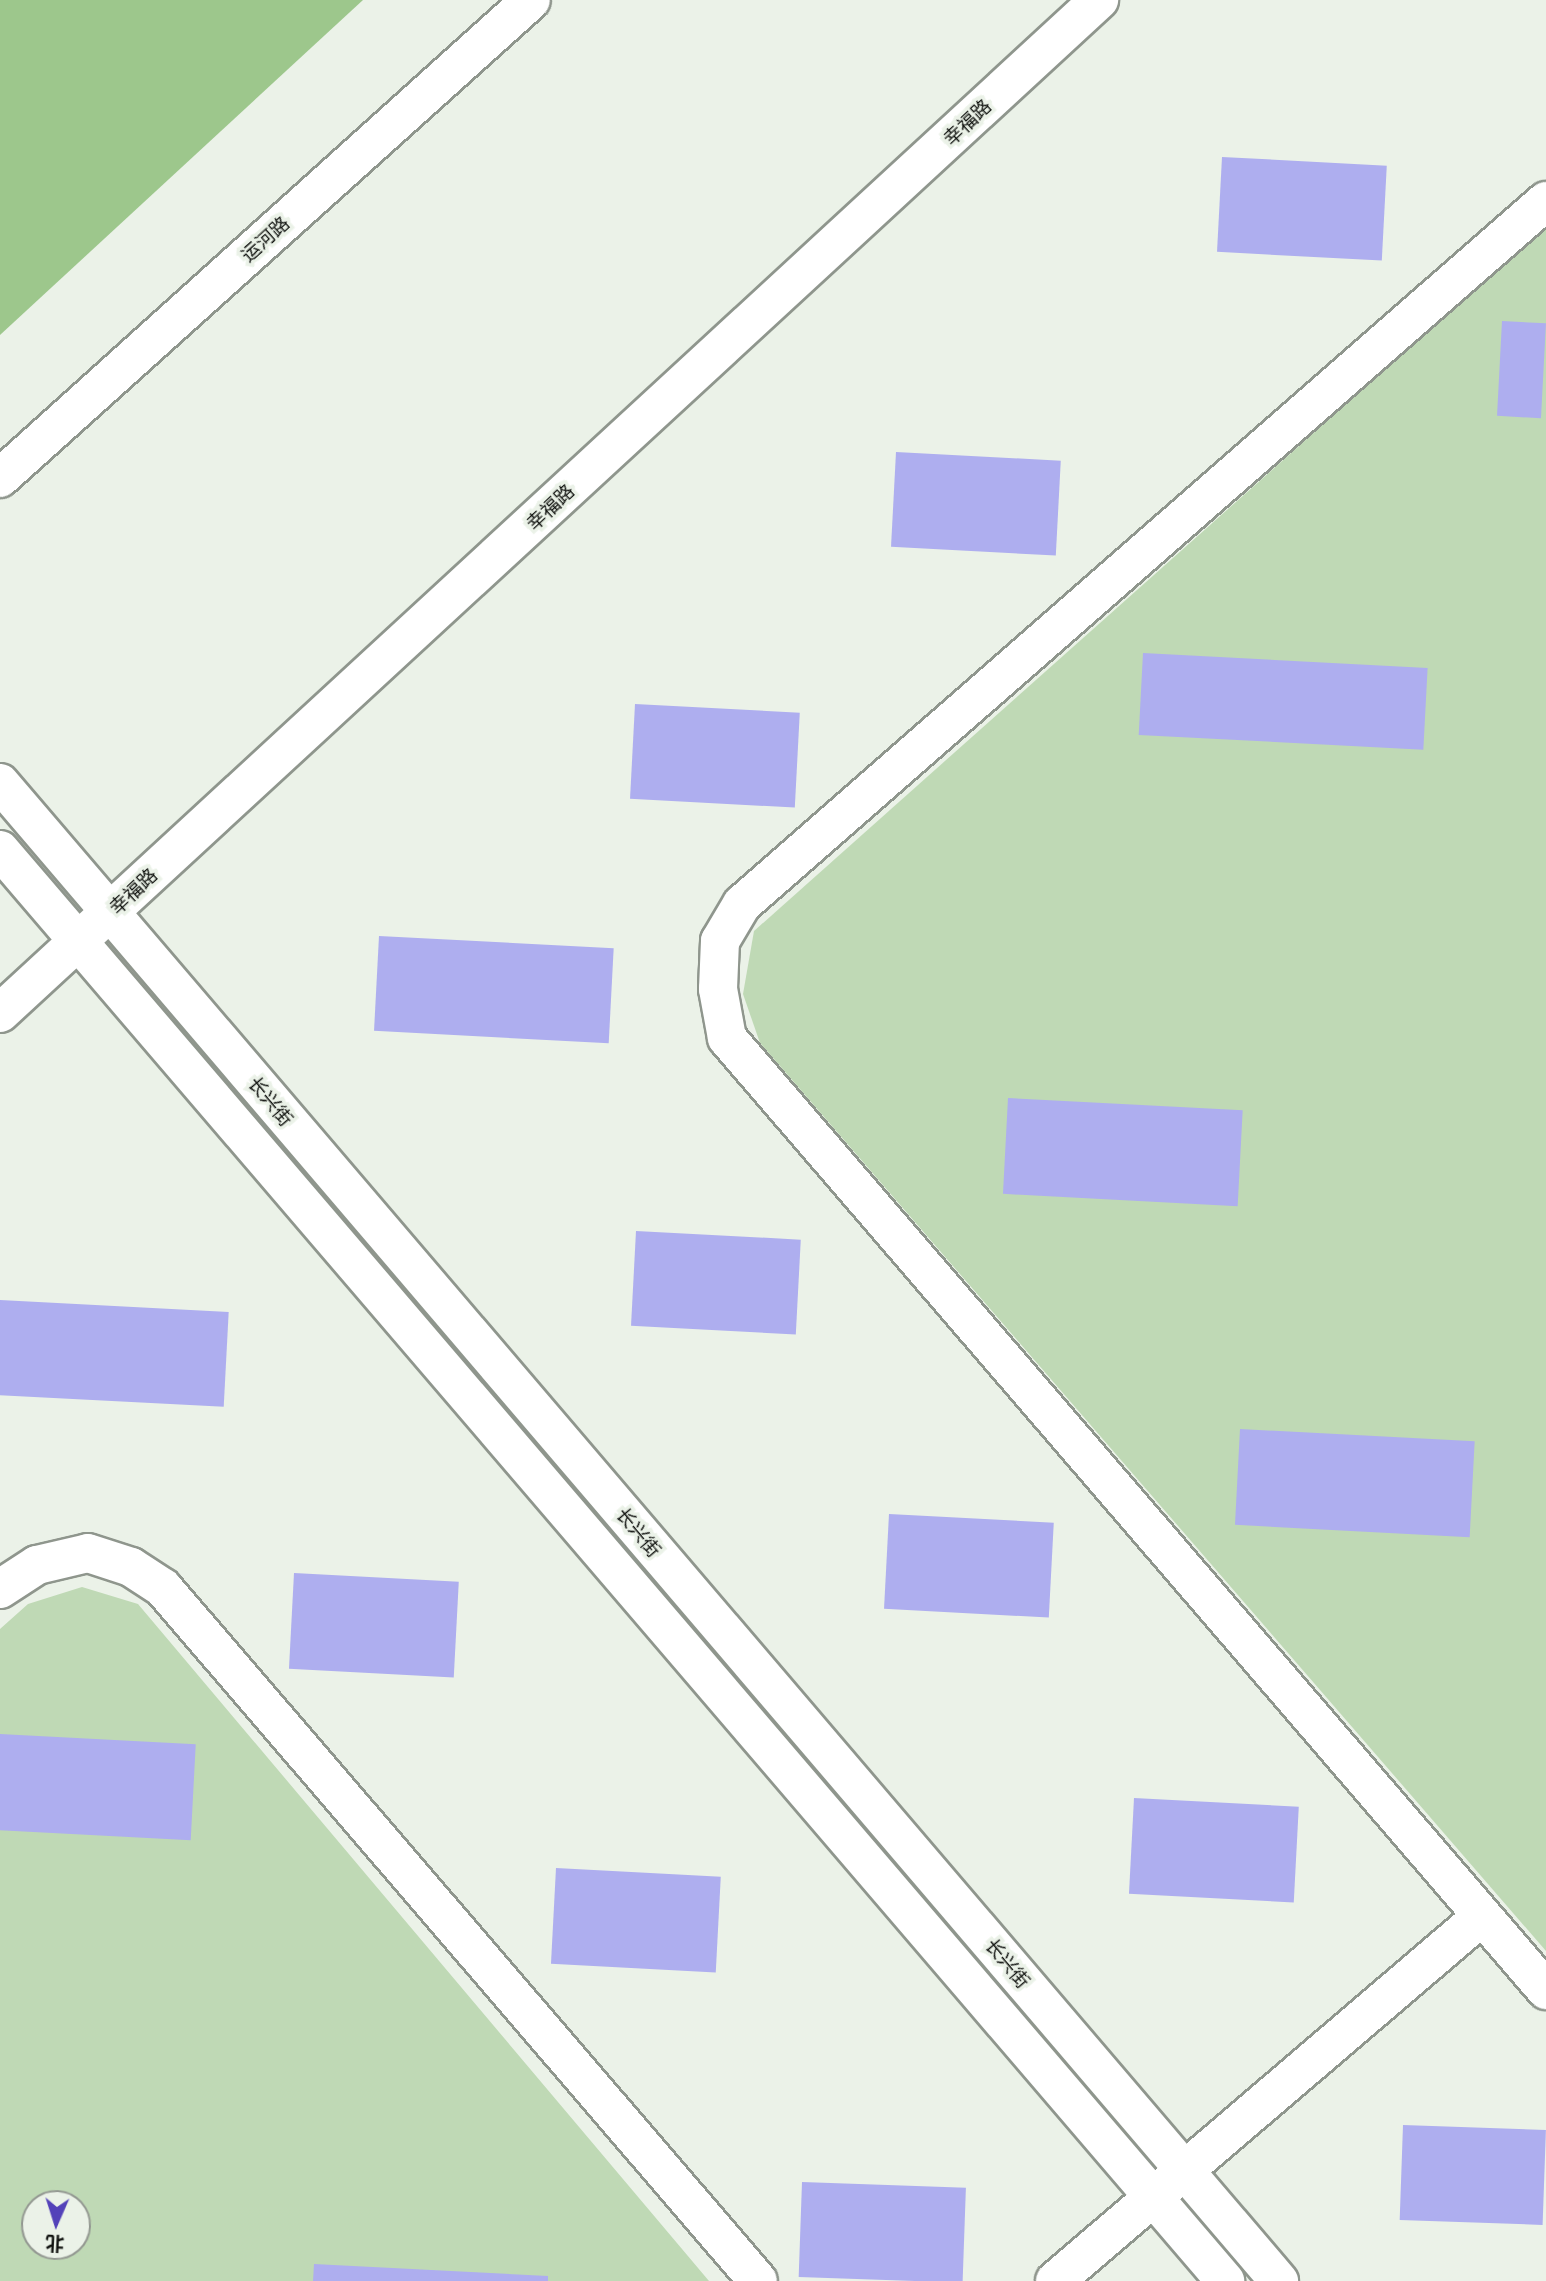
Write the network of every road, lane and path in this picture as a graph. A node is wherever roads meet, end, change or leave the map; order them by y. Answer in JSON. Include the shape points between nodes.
{"nodes":[{"id":1,"x":530,"y":0,"type":"edge"},
{"id":2,"x":1099,"y":0,"type":"edge"},
{"id":3,"x":1546,"y":201,"type":"edge"},
{"id":4,"x":0,"y":478,"type":"edge"},
{"id":5,"x":0,"y":783,"type":"edge"},
{"id":6,"x":0,"y":850,"type":"edge"},
{"id":7,"x":110,"y":912,"type":"junction"},
{"id":8,"x":78,"y":941,"type":"junction"},
{"id":9,"x":0,"y":1013,"type":"edge"},
{"id":10,"x":0,"y":1589,"type":"edge"},
{"id":11,"x":1482,"y":1916,"type":"junction"},
{"id":12,"x":1546,"y":1990,"type":"edge"},
{"id":13,"x":1184,"y":2170,"type":"junction"},
{"id":14,"x":1153,"y":2197,"type":"junction"},
{"id":15,"x":758,"y":2281,"type":"edge"},
{"id":16,"x":1055,"y":2281,"type":"edge"},
{"id":17,"x":1225,"y":2281,"type":"edge"},
{"id":18,"x":1279,"y":2281,"type":"edge"}],
"edges":[{"from":1,"to":4,"type":"street","name":"运河路"},
{"from":2,"to":7,"type":"street","name":"幸福路"},
{"from":3,"to":11,"type":"street","via":[[742,904],[720,941],[718,989],[727,1038]]},
{"from":5,"to":7,"type":"street","name":"长兴街"},
{"from":6,"to":8,"type":"street"},
{"from":7,"to":8,"type":"street","name":"幸福路"},
{"from":7,"to":13,"type":"street","name":"长兴街"},
{"from":8,"to":9,"type":"street","name":"幸福路"},
{"from":8,"to":14,"type":"street"},
{"from":10,"to":15,"type":"street","via":[[37,1565],[88,1553],[131,1567],[163,1588]]},
{"from":11,"to":12,"type":"street"},
{"from":11,"to":13,"type":"street"},
{"from":13,"to":14,"type":"street"},
{"from":13,"to":18,"type":"street","name":"长兴街"},
{"from":14,"to":16,"type":"street"},
{"from":14,"to":17,"type":"street"}]}
